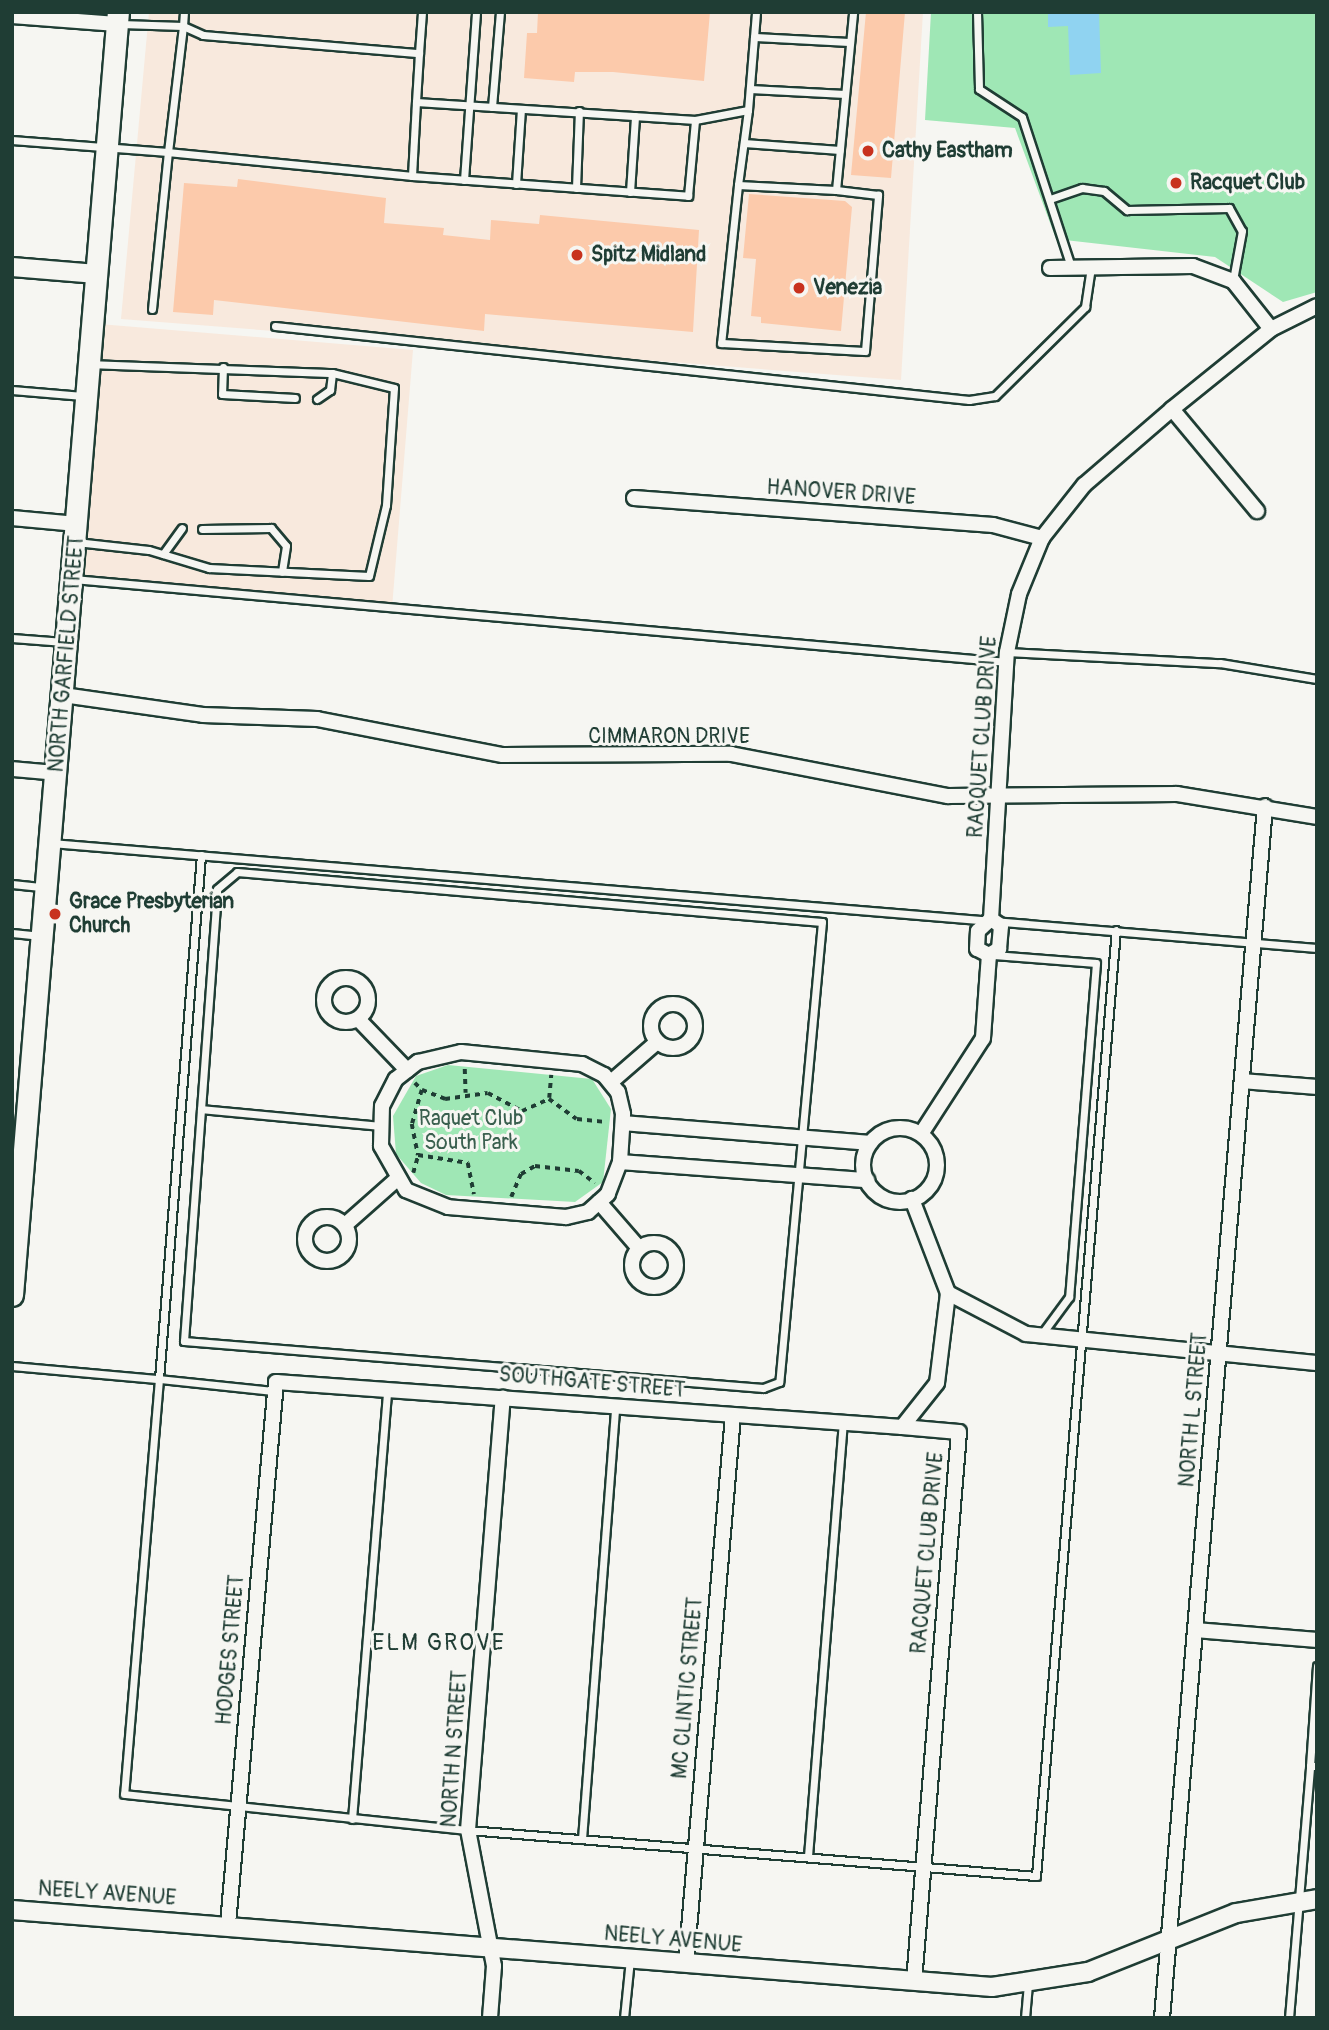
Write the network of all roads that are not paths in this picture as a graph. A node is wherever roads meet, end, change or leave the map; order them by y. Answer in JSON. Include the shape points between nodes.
{"nodes":[{"id":1,"x":184,"y":12,"type":"edge"},
{"id":2,"x":422,"y":12,"type":"edge"},
{"id":3,"x":476,"y":12,"type":"edge"},
{"id":4,"x":500,"y":12,"type":"edge"},
{"id":5,"x":757,"y":12,"type":"edge"},
{"id":6,"x":853,"y":12,"type":"edge"},
{"id":7,"x":977,"y":12,"type":"edge"},
{"id":8,"x":12,"y":16,"type":"edge"},
{"id":9,"x":118,"y":18,"type":"edge"},
{"id":10,"x":183,"y":26,"type":"junction"},
{"id":11,"x":754,"y":37,"type":"junction"},
{"id":12,"x":850,"y":42,"type":"junction"},
{"id":13,"x":419,"y":52,"type":"junction"},
{"id":14,"x":750,"y":89,"type":"junction"},
{"id":15,"x":845,"y":94,"type":"junction"},
{"id":16,"x":416,"y":102,"type":"junction"},
{"id":17,"x":468,"y":106,"type":"junction"},
{"id":18,"x":492,"y":107,"type":"junction"},
{"id":19,"x":521,"y":109,"type":"junction"},
{"id":20,"x":748,"y":110,"type":"junction"},
{"id":21,"x":579,"y":111,"type":"junction"},
{"id":22,"x":635,"y":116,"type":"junction"},
{"id":23,"x":695,"y":120,"type":"junction"},
{"id":24,"x":12,"y":140,"type":"edge"},
{"id":25,"x":744,"y":143,"type":"junction"},
{"id":26,"x":107,"y":148,"type":"junction"},
{"id":27,"x":840,"y":150,"type":"junction"},
{"id":28,"x":168,"y":152,"type":"junction"},
{"id":29,"x":412,"y":176,"type":"junction"},
{"id":30,"x":464,"y":180,"type":"junction"},
{"id":31,"x":516,"y":184,"type":"junction"},
{"id":32,"x":738,"y":185,"type":"junction"},
{"id":33,"x":576,"y":188,"type":"junction"},
{"id":34,"x":836,"y":190,"type":"junction"},
{"id":35,"x":630,"y":192,"type":"junction"},
{"id":36,"x":1050,"y":200,"type":"junction"},
{"id":37,"x":1091,"y":266,"type":"junction"},
{"id":38,"x":12,"y":267,"type":"edge"},
{"id":39,"x":1071,"y":267,"type":"junction"},
{"id":40,"x":1050,"y":268,"type":"dead end"},
{"id":41,"x":97,"y":274,"type":"junction"},
{"id":42,"x":1233,"y":281,"type":"junction"},
{"id":43,"x":1317,"y":306,"type":"edge"},
{"id":44,"x":152,"y":309,"type":"dead end"},
{"id":45,"x":275,"y":326,"type":"dead end"},
{"id":46,"x":1271,"y":329,"type":"junction"},
{"id":47,"x":90,"y":364,"type":"junction"},
{"id":48,"x":223,"y":367,"type":"junction"},
{"id":49,"x":332,"y":373,"type":"junction"},
{"id":50,"x":12,"y":390,"type":"edge"},
{"id":51,"x":87,"y":396,"type":"junction"},
{"id":52,"x":295,"y":398,"type":"dead end"},
{"id":53,"x":317,"y":399,"type":"dead end"},
{"id":54,"x":1172,"y":409,"type":"junction"},
{"id":55,"x":634,"y":498,"type":"dead end"},
{"id":56,"x":1257,"y":511,"type":"dead end"},
{"id":57,"x":12,"y":518,"type":"edge"},
{"id":58,"x":182,"y":528,"type":"dead end"},
{"id":59,"x":202,"y":529,"type":"dead end"},
{"id":60,"x":76,"y":533,"type":"junction"},
{"id":61,"x":1042,"y":538,"type":"junction"},
{"id":62,"x":163,"y":554,"type":"junction"},
{"id":63,"x":282,"y":572,"type":"junction"},
{"id":64,"x":72,"y":578,"type":"junction"},
{"id":65,"x":12,"y":638,"type":"edge"},
{"id":66,"x":66,"y":642,"type":"junction"},
{"id":67,"x":1007,"y":657,"type":"junction"},
{"id":68,"x":1317,"y":678,"type":"edge"},
{"id":69,"x":63,"y":695,"type":"junction"},
{"id":70,"x":12,"y":769,"type":"edge"},
{"id":71,"x":57,"y":773,"type":"junction"},
{"id":72,"x":1001,"y":798,"type":"junction"},
{"id":73,"x":1265,"y":806,"type":"junction"},
{"id":74,"x":1317,"y":817,"type":"edge"},
{"id":75,"x":51,"y":842,"type":"junction"},
{"id":76,"x":201,"y":855,"type":"junction"},
{"id":77,"x":12,"y":884,"type":"edge"},
{"id":78,"x":47,"y":887,"type":"junction"},
{"id":79,"x":991,"y":919,"type":"junction"},
{"id":80,"x":1116,"y":930,"type":"junction"},
{"id":81,"x":12,"y":933,"type":"edge"},
{"id":82,"x":43,"y":936,"type":"junction"},
{"id":83,"x":1254,"y":943,"type":"junction"},
{"id":84,"x":1317,"y":948,"type":"edge"},
{"id":85,"x":989,"y":955,"type":"junction"},
{"id":86,"x":358,"y":1019,"type":"dead end"},
{"id":87,"x":657,"y":1042,"type":"dead end"},
{"id":88,"x":411,"y":1077,"type":"junction"},
{"id":89,"x":1242,"y":1081,"type":"junction"},
{"id":90,"x":611,"y":1082,"type":"junction"},
{"id":91,"x":1317,"y":1087,"type":"edge"},
{"id":92,"x":201,"y":1109,"type":"junction"},
{"id":93,"x":623,"y":1124,"type":"junction"},
{"id":94,"x":380,"y":1126,"type":"junction"},
{"id":95,"x":921,"y":1134,"type":"junction"},
{"id":96,"x":804,"y":1138,"type":"junction"},
{"id":97,"x":870,"y":1143,"type":"junction"},
{"id":98,"x":620,"y":1162,"type":"junction"},
{"id":99,"x":801,"y":1175,"type":"junction"},
{"id":100,"x":397,"y":1179,"type":"junction"},
{"id":101,"x":867,"y":1180,"type":"junction"},
{"id":102,"x":595,"y":1197,"type":"junction"},
{"id":103,"x":912,"y":1199,"type":"junction"},
{"id":104,"x":345,"y":1225,"type":"dead end"},
{"id":105,"x":639,"y":1248,"type":"dead end"},
{"id":106,"x":947,"y":1293,"type":"junction"},
{"id":107,"x":12,"y":1296,"type":"edge"},
{"id":108,"x":1041,"y":1336,"type":"junction"},
{"id":109,"x":1083,"y":1341,"type":"junction"},
{"id":110,"x":1220,"y":1353,"type":"junction"},
{"id":111,"x":1317,"y":1363,"type":"edge"},
{"id":112,"x":12,"y":1366,"type":"edge"},
{"id":113,"x":159,"y":1379,"type":"junction"},
{"id":114,"x":276,"y":1386,"type":"junction"},
{"id":115,"x":387,"y":1389,"type":"junction"},
{"id":116,"x":503,"y":1397,"type":"junction"},
{"id":117,"x":615,"y":1406,"type":"junction"},
{"id":118,"x":733,"y":1416,"type":"junction"},
{"id":119,"x":843,"y":1423,"type":"junction"},
{"id":120,"x":902,"y":1427,"type":"junction"},
{"id":121,"x":1196,"y":1630,"type":"junction"},
{"id":122,"x":1317,"y":1640,"type":"edge"},
{"id":123,"x":1317,"y":1666,"type":"edge"},
{"id":124,"x":1313,"y":1766,"type":"edge"},
{"id":125,"x":239,"y":1809,"type":"junction"},
{"id":126,"x":352,"y":1819,"type":"junction"},
{"id":127,"x":468,"y":1830,"type":"junction"},
{"id":128,"x":582,"y":1839,"type":"junction"},
{"id":129,"x":696,"y":1847,"type":"junction"},
{"id":130,"x":808,"y":1856,"type":"junction"},
{"id":131,"x":923,"y":1865,"type":"junction"},
{"id":132,"x":1308,"y":1900,"type":"edge"},
{"id":133,"x":12,"y":1910,"type":"edge"},
{"id":134,"x":228,"y":1924,"type":"junction"},
{"id":135,"x":1168,"y":1941,"type":"junction"},
{"id":136,"x":491,"y":1947,"type":"junction"},
{"id":137,"x":630,"y":1959,"type":"junction"},
{"id":138,"x":687,"y":1964,"type":"junction"},
{"id":139,"x":914,"y":1982,"type":"junction"},
{"id":140,"x":1028,"y":1984,"type":"junction"},
{"id":141,"x":490,"y":2018,"type":"edge"},
{"id":142,"x":624,"y":2018,"type":"edge"},
{"id":143,"x":1025,"y":2018,"type":"edge"},
{"id":144,"x":1162,"y":2018,"type":"edge"},
{"id":145,"x":1289,"y":2018,"type":"edge"}],
"edges":[{"from":1,"to":10,"type":"lane"},
{"from":2,"to":13,"type":"lane"},
{"from":3,"to":17,"type":"lane"},
{"from":4,"to":18,"type":"lane"},
{"from":5,"to":11,"type":"lane"},
{"from":6,"to":12,"type":"lane"},
{"from":7,"to":36,"type":"lane","via":[[979,89],[1022,117]]},
{"from":8,"to":9,"type":"street"},
{"from":9,"to":10,"type":"lane"},
{"from":9,"to":26,"type":"main road","name":"NORTH GARFIELD STREET"},
{"from":10,"to":13,"type":"lane","via":[[203,35]]},
{"from":10,"to":28,"type":"lane"},
{"from":11,"to":12,"type":"lane"},
{"from":11,"to":14,"type":"lane"},
{"from":12,"to":15,"type":"lane"},
{"from":13,"to":16,"type":"lane"},
{"from":14,"to":15,"type":"lane"},
{"from":14,"to":20,"type":"lane"},
{"from":15,"to":27,"type":"lane"},
{"from":16,"to":17,"type":"lane"},
{"from":16,"to":29,"type":"lane"},
{"from":17,"to":18,"type":"lane"},
{"from":17,"to":30,"type":"lane"},
{"from":18,"to":19,"type":"lane"},
{"from":19,"to":21,"type":"lane"},
{"from":19,"to":31,"type":"lane"},
{"from":20,"to":23,"type":"lane"},
{"from":20,"to":25,"type":"lane"},
{"from":21,"to":22,"type":"lane"},
{"from":21,"to":33,"type":"lane"},
{"from":22,"to":23,"type":"lane"},
{"from":22,"to":35,"type":"lane"},
{"from":23,"to":35,"type":"lane","via":[[688,196]]},
{"from":24,"to":26,"type":"lane"},
{"from":25,"to":27,"type":"lane"},
{"from":25,"to":32,"type":"lane"},
{"from":26,"to":28,"type":"lane"},
{"from":26,"to":41,"type":"main road","name":"NORTH GARFIELD STREET"},
{"from":27,"to":34,"type":"lane"},
{"from":28,"to":29,"type":"lane"},
{"from":28,"to":44,"type":"lane"},
{"from":29,"to":30,"type":"lane"},
{"from":30,"to":31,"type":"lane"},
{"from":31,"to":33,"type":"lane"},
{"from":32,"to":34,"type":"lane"},
{"from":32,"to":34,"type":"lane","via":[[722,342],[865,351],[878,195]]},
{"from":33,"to":35,"type":"lane"},
{"from":36,"to":39,"type":"lane"},
{"from":36,"to":42,"type":"lane","via":[[1083,188],[1104,191],[1127,210],[1230,208],[1242,231]]},
{"from":37,"to":39,"type":"street"},
{"from":37,"to":42,"type":"street","via":[[1193,266]]},
{"from":37,"to":45,"type":"lane","via":[[1085,307],[995,396],[969,400]]},
{"from":38,"to":41,"type":"street"},
{"from":39,"to":40,"type":"street"},
{"from":41,"to":47,"type":"main road","name":"NORTH GARFIELD STREET"},
{"from":42,"to":46,"type":"street"},
{"from":43,"to":46,"type":"street","name":"RACQUET CLUB DRIVE"},
{"from":46,"to":54,"type":"street","name":"RACQUET CLUB DRIVE"},
{"from":47,"to":48,"type":"lane","via":[[189,371]]},
{"from":47,"to":51,"type":"main road","name":"NORTH GARFIELD STREET"},
{"from":48,"to":49,"type":"lane"},
{"from":48,"to":52,"type":"lane","via":[[222,394]]},
{"from":49,"to":53,"type":"lane","via":[[330,390]]},
{"from":49,"to":63,"type":"lane","via":[[394,388],[377,561],[369,576]]},
{"from":50,"to":51,"type":"lane"},
{"from":51,"to":60,"type":"main road","name":"NORTH GARFIELD STREET"},
{"from":54,"to":56,"type":"street"},
{"from":54,"to":61,"type":"street","name":"RACQUET CLUB DRIVE","via":[[1084,485]]},
{"from":55,"to":61,"type":"street","name":"HANOVER DRIVE","via":[[993,525]]},
{"from":57,"to":60,"type":"street"},
{"from":58,"to":62,"type":"lane"},
{"from":59,"to":63,"type":"lane","via":[[271,528],[286,546]]},
{"from":60,"to":62,"type":"lane"},
{"from":60,"to":64,"type":"main road","name":"NORTH GARFIELD STREET"},
{"from":61,"to":67,"type":"street","name":"RACQUET CLUB DRIVE","via":[[1019,594]]},
{"from":62,"to":63,"type":"lane","via":[[209,568]]},
{"from":64,"to":66,"type":"main road","name":"NORTH GARFIELD STREET"},
{"from":64,"to":67,"type":"lane"},
{"from":65,"to":66,"type":"lane"},
{"from":66,"to":69,"type":"main road","name":"NORTH GARFIELD STREET"},
{"from":67,"to":68,"type":"lane","via":[[1220,663]]},
{"from":67,"to":72,"type":"street","name":"RACQUET CLUB DRIVE"},
{"from":69,"to":71,"type":"main road","name":"NORTH GARFIELD STREET"},
{"from":69,"to":72,"type":"street","name":"CIMMARON DRIVE","via":[[203,716],[317,719],[517,756],[732,754],[948,796]]},
{"from":70,"to":71,"type":"street"},
{"from":71,"to":75,"type":"main road","name":"NORTH GARFIELD STREET"},
{"from":72,"to":73,"type":"street","name":"CIMMARON DRIVE","via":[[1177,794]]},
{"from":72,"to":79,"type":"street","name":"RACQUET CLUB DRIVE"},
{"from":73,"to":74,"type":"street","name":"CIMMARON DRIVE"},
{"from":73,"to":83,"type":"street","name":"NORTH L STREET"},
{"from":75,"to":76,"type":"lane"},
{"from":75,"to":78,"type":"main road","name":"NORTH GARFIELD STREET"},
{"from":76,"to":79,"type":"lane"},
{"from":76,"to":113,"type":"lane"},
{"from":77,"to":78,"type":"lane"},
{"from":78,"to":82,"type":"main road","name":"NORTH GARFIELD STREET"},
{"from":79,"to":80,"type":"lane"},
{"from":79,"to":85,"type":"street","name":"RACQUET CLUB DRIVE","via":[[1001,926],[999,949]]},
{"from":80,"to":83,"type":"lane"},
{"from":80,"to":109,"type":"lane"},
{"from":81,"to":82,"type":"lane"},
{"from":82,"to":107,"type":"main road","name":"NORTH GARFIELD STREET"},
{"from":83,"to":84,"type":"lane"},
{"from":83,"to":89,"type":"street","name":"NORTH L STREET"},
{"from":85,"to":95,"type":"street","name":"RACQUET CLUB DRIVE","via":[[983,1038]]},
{"from":85,"to":108,"type":"lane","via":[[1096,963],[1069,1297]]},
{"from":86,"to":88,"type":"street"},
{"from":87,"to":90,"type":"street"},
{"from":88,"to":90,"type":"street","via":[[429,1055],[461,1052],[582,1064]]},
{"from":88,"to":94,"type":"street","via":[[387,1096]]},
{"from":89,"to":91,"type":"street"},
{"from":89,"to":110,"type":"street","name":"NORTH L STREET"},
{"from":90,"to":93,"type":"street"},
{"from":92,"to":94,"type":"lane"},
{"from":92,"to":96,"type":"lane","via":[[217,889],[237,872],[822,922]]},
{"from":92,"to":99,"type":"lane","via":[[184,1342],[772,1387],[785,1368]]},
{"from":93,"to":96,"type":"street"},
{"from":93,"to":98,"type":"street"},
{"from":94,"to":100,"type":"street","via":[[384,1156]]},
{"from":95,"to":97,"type":"street","via":[[899,1128]]},
{"from":95,"to":103,"type":"street","via":[[934,1151],[936,1174]]},
{"from":96,"to":97,"type":"street"},
{"from":96,"to":99,"type":"lane"},
{"from":97,"to":101,"type":"street","via":[[863,1164]]},
{"from":98,"to":99,"type":"street"},
{"from":98,"to":102,"type":"street"},
{"from":99,"to":101,"type":"street"},
{"from":100,"to":102,"type":"street","via":[[422,1199],[448,1207],[566,1217]]},
{"from":100,"to":104,"type":"street"},
{"from":101,"to":103,"type":"street","via":[[891,1200]]},
{"from":102,"to":105,"type":"street"},
{"from":103,"to":106,"type":"street"},
{"from":106,"to":108,"type":"street","via":[[1007,1327]]},
{"from":106,"to":120,"type":"street","via":[[937,1383]]},
{"from":108,"to":109,"type":"street"},
{"from":109,"to":110,"type":"street"},
{"from":109,"to":131,"type":"lane","via":[[1036,1876]]},
{"from":110,"to":111,"type":"street"},
{"from":110,"to":121,"type":"street","name":"NORTH L STREET"},
{"from":112,"to":113,"type":"lane"},
{"from":113,"to":114,"type":"lane"},
{"from":113,"to":125,"type":"lane","via":[[124,1794]]},
{"from":114,"to":115,"type":"street","name":"SOUTHGATE STREET"},
{"from":114,"to":125,"type":"street","name":"HODGES STREET"},
{"from":115,"to":116,"type":"street","name":"SOUTHGATE STREET"},
{"from":115,"to":126,"type":"lane"},
{"from":116,"to":117,"type":"street","name":"SOUTHGATE STREET"},
{"from":116,"to":127,"type":"street","name":"NORTH N STREET"},
{"from":117,"to":118,"type":"street","name":"SOUTHGATE STREET"},
{"from":117,"to":128,"type":"lane"},
{"from":118,"to":119,"type":"street","name":"SOUTHGATE STREET"},
{"from":118,"to":129,"type":"street","name":"MC CLINTIC STREET"},
{"from":119,"to":120,"type":"street","name":"SOUTHGATE STREET"},
{"from":119,"to":130,"type":"lane"},
{"from":120,"to":131,"type":"street","name":"RACQUET CLUB DRIVE","via":[[959,1432]]},
{"from":121,"to":122,"type":"street"},
{"from":121,"to":135,"type":"street","name":"NORTH L STREET"},
{"from":123,"to":124,"type":"lane"},
{"from":124,"to":132,"type":"lane"},
{"from":125,"to":126,"type":"lane"},
{"from":125,"to":134,"type":"street","name":"HODGES STREET"},
{"from":126,"to":127,"type":"lane"},
{"from":127,"to":128,"type":"lane"},
{"from":127,"to":136,"type":"street","name":"NORTH N STREET"},
{"from":128,"to":129,"type":"lane"},
{"from":129,"to":130,"type":"lane"},
{"from":129,"to":138,"type":"street","name":"MC CLINTIC STREET"},
{"from":130,"to":131,"type":"lane"},
{"from":131,"to":139,"type":"street","name":"RACQUET CLUB DRIVE"},
{"from":132,"to":135,"type":"street","name":"NEELY AVENUE","via":[[1236,1913]]},
{"from":132,"to":145,"type":"lane"},
{"from":133,"to":134,"type":"street","name":"NEELY AVENUE"},
{"from":134,"to":136,"type":"street","name":"NEELY AVENUE"},
{"from":135,"to":140,"type":"street","name":"NEELY AVENUE","via":[[1088,1972]]},
{"from":135,"to":144,"type":"street","name":"NORTH L STREET"},
{"from":136,"to":137,"type":"street","name":"NEELY AVENUE"},
{"from":136,"to":141,"type":"street","name":"NORTH N STREET"},
{"from":137,"to":138,"type":"street","name":"NEELY AVENUE"},
{"from":137,"to":142,"type":"lane"},
{"from":138,"to":139,"type":"street","name":"NEELY AVENUE"},
{"from":139,"to":140,"type":"street","name":"NEELY AVENUE"},
{"from":140,"to":143,"type":"lane"}]}
